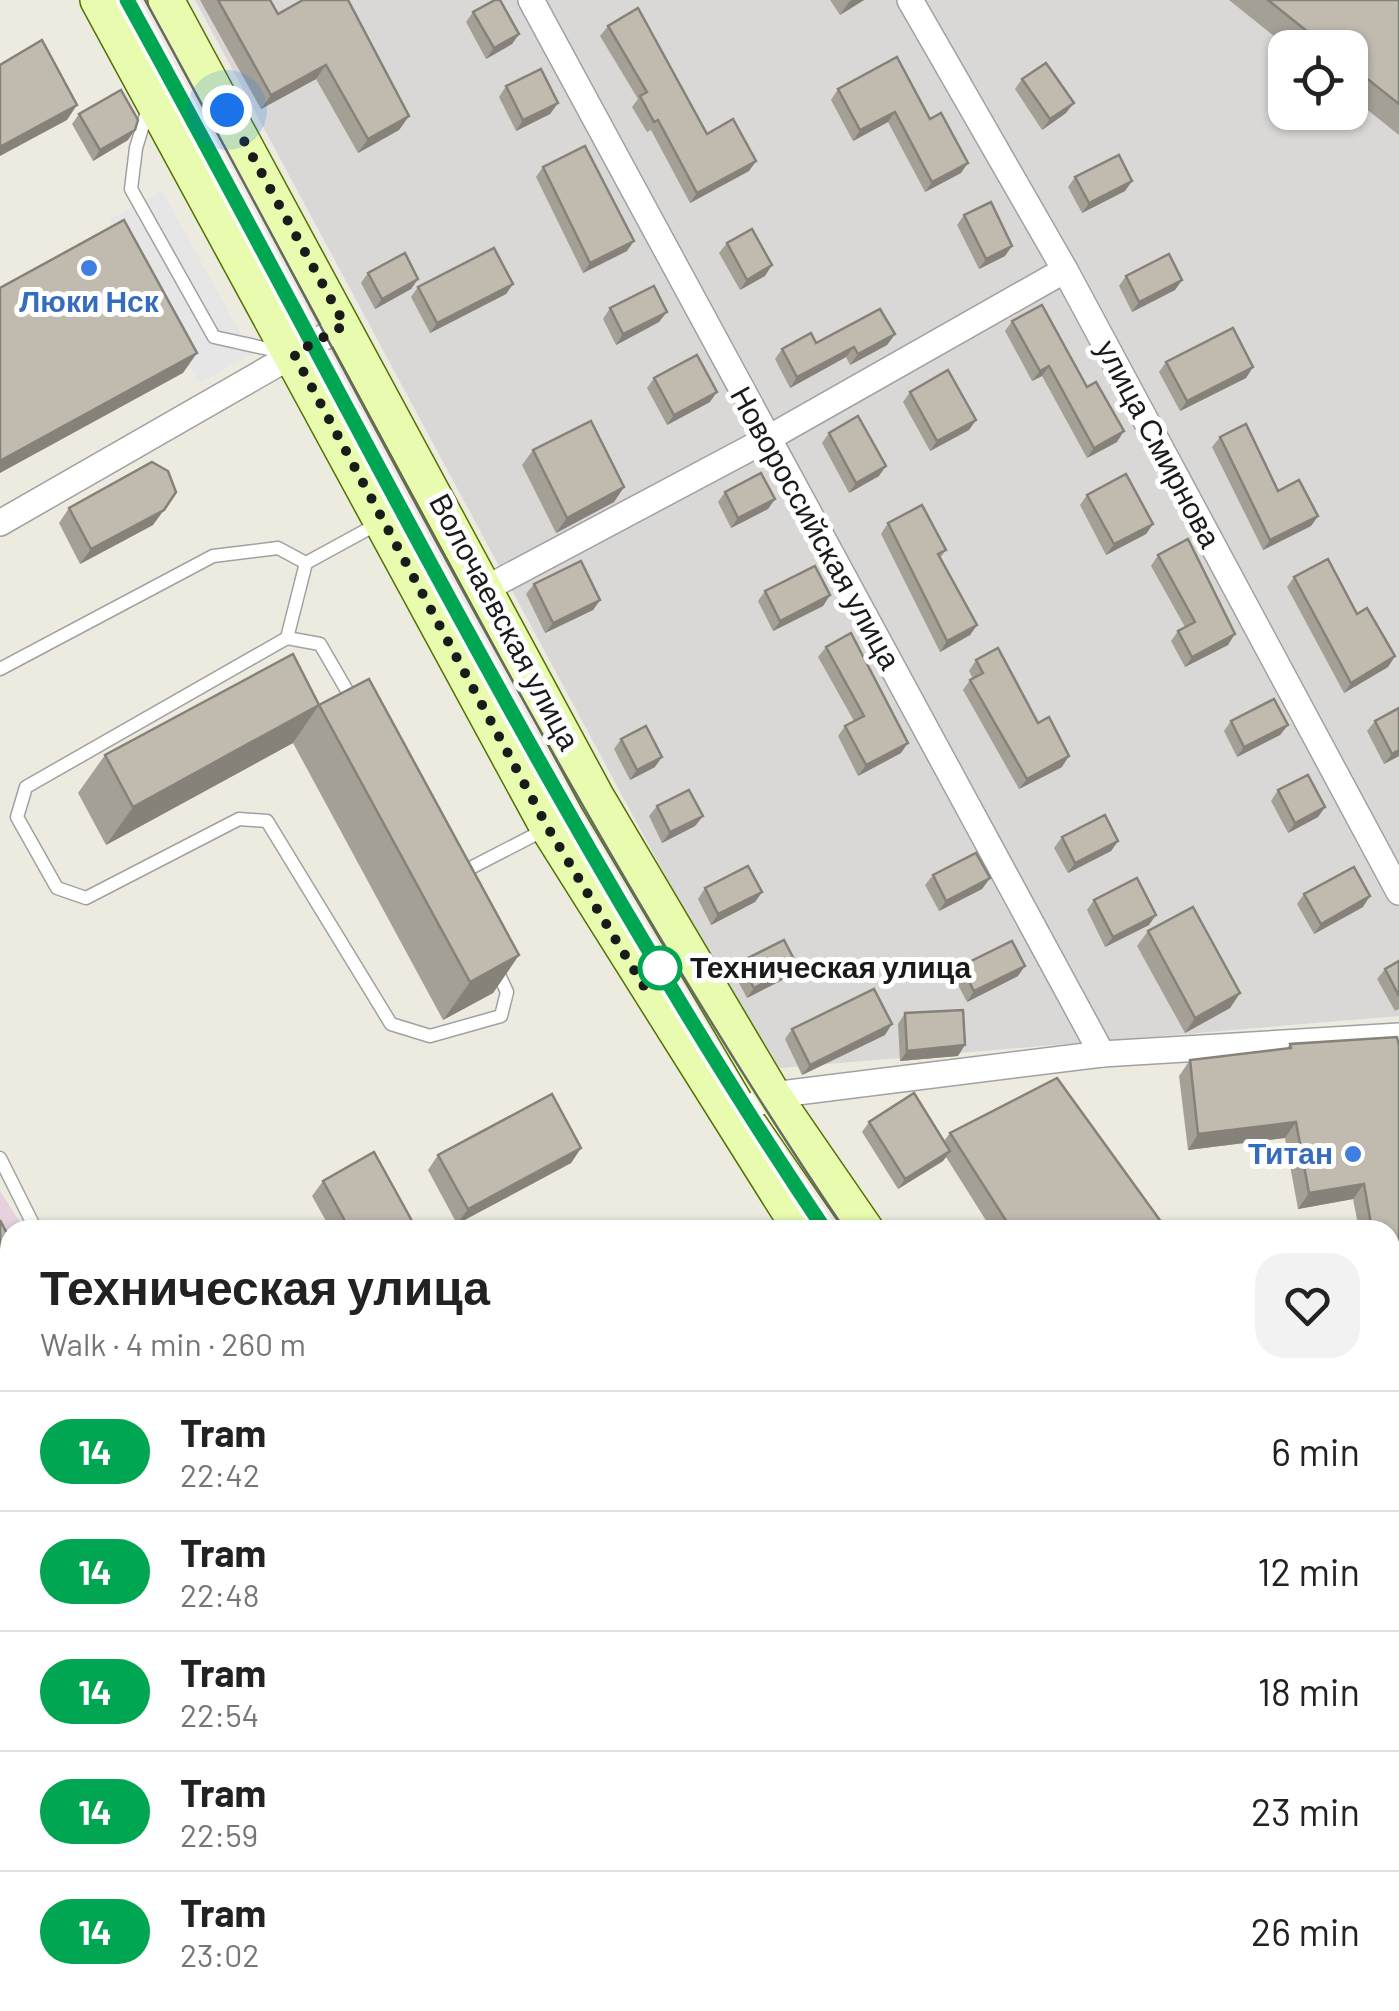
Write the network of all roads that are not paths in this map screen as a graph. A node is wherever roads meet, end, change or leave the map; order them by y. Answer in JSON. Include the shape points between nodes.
{"nodes":[{"id":1,"x":98,"y":0,"type":"edge"},
{"id":2,"x":166,"y":0,"type":"edge"},
{"id":3,"x":531,"y":0,"type":"edge"},
{"id":4,"x":910,"y":0,"type":"edge"},
{"id":5,"x":151,"y":98,"type":"junction"},
{"id":6,"x":1065,"y":270,"type":"junction"},
{"id":7,"x":345,"y":325,"type":"junction"},
{"id":8,"x":294,"y":354,"type":"junction"},
{"id":9,"x":767,"y":440,"type":"junction"},
{"id":10,"x":384,"y":521,"type":"junction"},
{"id":11,"x":0,"y":523,"type":"edge"},
{"id":12,"x":306,"y":564,"type":"junction"},
{"id":13,"x":487,"y":588,"type":"junction"},
{"id":14,"x":286,"y":638,"type":"junction"},
{"id":15,"x":0,"y":668,"type":"edge"},
{"id":16,"x":358,"y":710,"type":"edge"},
{"id":17,"x":548,"y":828,"type":"junction"},
{"id":18,"x":444,"y":860,"type":"edge"},
{"id":19,"x":454,"y":876,"type":"junction"},
{"id":20,"x":1399,"y":892,"type":"edge"},
{"id":21,"x":462,"y":893,"type":"edge"},
{"id":22,"x":492,"y":959,"type":"edge"},
{"id":23,"x":1399,"y":1036,"type":"edge"},
{"id":24,"x":1102,"y":1054,"type":"junction"},
{"id":25,"x":773,"y":1096,"type":"junction"},
{"id":26,"x":728,"y":1118,"type":"junction"},
{"id":27,"x":0,"y":1158,"type":"edge"},
{"id":28,"x":31,"y":1220,"type":"edge"},
{"id":29,"x":794,"y":1220,"type":"edge"},
{"id":30,"x":859,"y":1220,"type":"edge"}],
"edges":[{"from":1,"to":5,"type":"main road","name":"Волочаевская улица"},
{"from":2,"to":7,"type":"main road","name":"Волочаевская улица"},
{"from":3,"to":9,"type":"street","name":"Новороссийская улица"},
{"from":4,"to":6,"type":"street","name":"улица Смирнова"},
{"from":5,"to":8,"type":"main road","name":"Волочаевская улица"},
{"from":5,"to":8,"type":"lane","via":[[132,189],[177,271],[214,337]]},
{"from":6,"to":9,"type":"street"},
{"from":6,"to":20,"type":"street","name":"улица Смирнова"},
{"from":7,"to":8,"type":"street"},
{"from":7,"to":13,"type":"main road","name":"Волочаевская улица"},
{"from":8,"to":10,"type":"main road","name":"Волочаевская улица"},
{"from":8,"to":11,"type":"street"},
{"from":9,"to":13,"type":"street"},
{"from":9,"to":24,"type":"street","name":"Новороссийская улица"},
{"from":10,"to":12,"type":"lane"},
{"from":10,"to":17,"type":"main road","name":"Волочаевская улица"},
{"from":12,"to":14,"type":"lane"},
{"from":12,"to":15,"type":"lane","via":[[278,548],[213,556]]},
{"from":13,"to":25,"type":"main road","name":"Волочаевская улица","via":[[597,798]]},
{"from":14,"to":16,"type":"lane","via":[[320,644]]},
{"from":14,"to":22,"type":"lane","via":[[26,787],[18,816],[56,888],[86,898],[239,819],[267,821],[391,1024],[430,1036],[502,1016],[507,992]]},
{"from":17,"to":19,"type":"lane"},
{"from":17,"to":26,"type":"main road","name":"Волочаевская улица"},
{"from":18,"to":19,"type":"lane"},
{"from":19,"to":21,"type":"lane"},
{"from":23,"to":24,"type":"street"},
{"from":24,"to":25,"type":"street"},
{"from":25,"to":26,"type":"street"},
{"from":25,"to":30,"type":"main road","name":"Волочаевская улица"},
{"from":26,"to":29,"type":"main road","name":"Волочаевская улица"},
{"from":27,"to":28,"type":"lane"}]}
